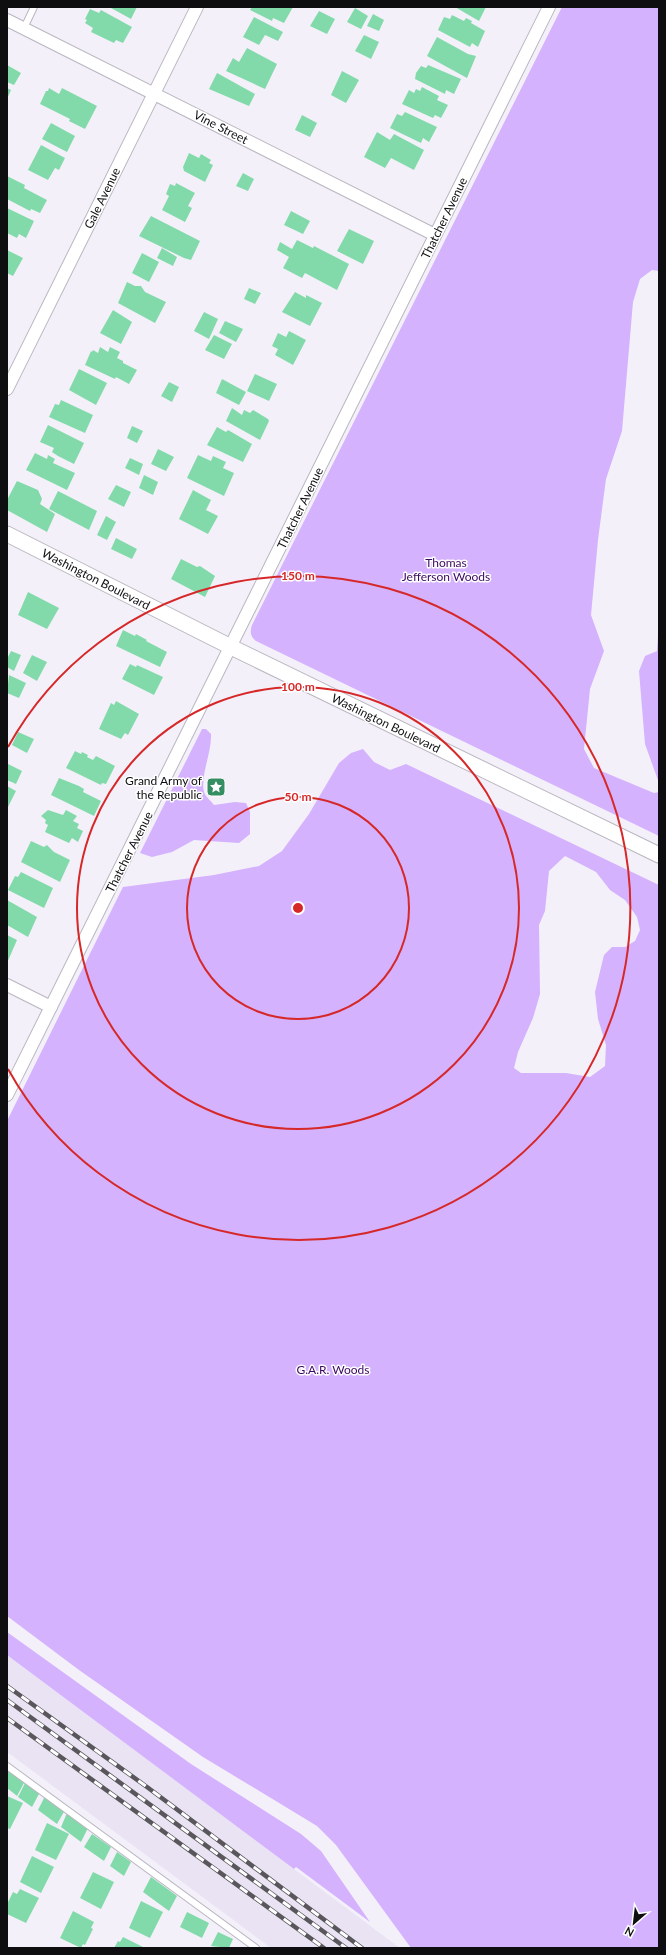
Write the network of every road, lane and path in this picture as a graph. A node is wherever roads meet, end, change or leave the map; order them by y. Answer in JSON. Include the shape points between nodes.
{"nodes":[{"id":1,"x":34,"y":7,"type":"edge"},
{"id":2,"x":197,"y":7,"type":"edge"},
{"id":3,"x":549,"y":7,"type":"edge"},
{"id":4,"x":7,"y":20,"type":"edge"},
{"id":5,"x":24,"y":28,"type":"junction"},
{"id":6,"x":155,"y":93,"type":"junction"},
{"id":7,"x":435,"y":235,"type":"junction"},
{"id":8,"x":7,"y":389,"type":"edge"},
{"id":9,"x":7,"y":534,"type":"edge"},
{"id":10,"x":231,"y":647,"type":"junction"},
{"id":11,"x":659,"y":855,"type":"edge"},
{"id":12,"x":7,"y":985,"type":"edge"},
{"id":13,"x":51,"y":1007,"type":"junction"},
{"id":14,"x":7,"y":1095,"type":"edge"},
{"id":15,"x":7,"y":1766,"type":"edge"},
{"id":16,"x":256,"y":1948,"type":"edge"}],
"edges":[{"from":1,"to":5,"type":"lane"},
{"from":2,"to":6,"type":"street","name":"Gale Avenue"},
{"from":3,"to":7,"type":"street","name":"Thatcher Avenue"},
{"from":4,"to":5,"type":"street","name":"Vine Street"},
{"from":5,"to":6,"type":"street","name":"Vine Street"},
{"from":6,"to":7,"type":"street","name":"Vine Street"},
{"from":6,"to":8,"type":"street","name":"Gale Avenue"},
{"from":7,"to":10,"type":"street","name":"Thatcher Avenue"},
{"from":9,"to":10,"type":"street","name":"Washington Boulevard"},
{"from":10,"to":11,"type":"street","name":"Washington Boulevard"},
{"from":10,"to":13,"type":"street","name":"Thatcher Avenue"},
{"from":12,"to":13,"type":"street"},
{"from":13,"to":14,"type":"street","name":"Thatcher Avenue"},
{"from":15,"to":16,"type":"lane"}]}
